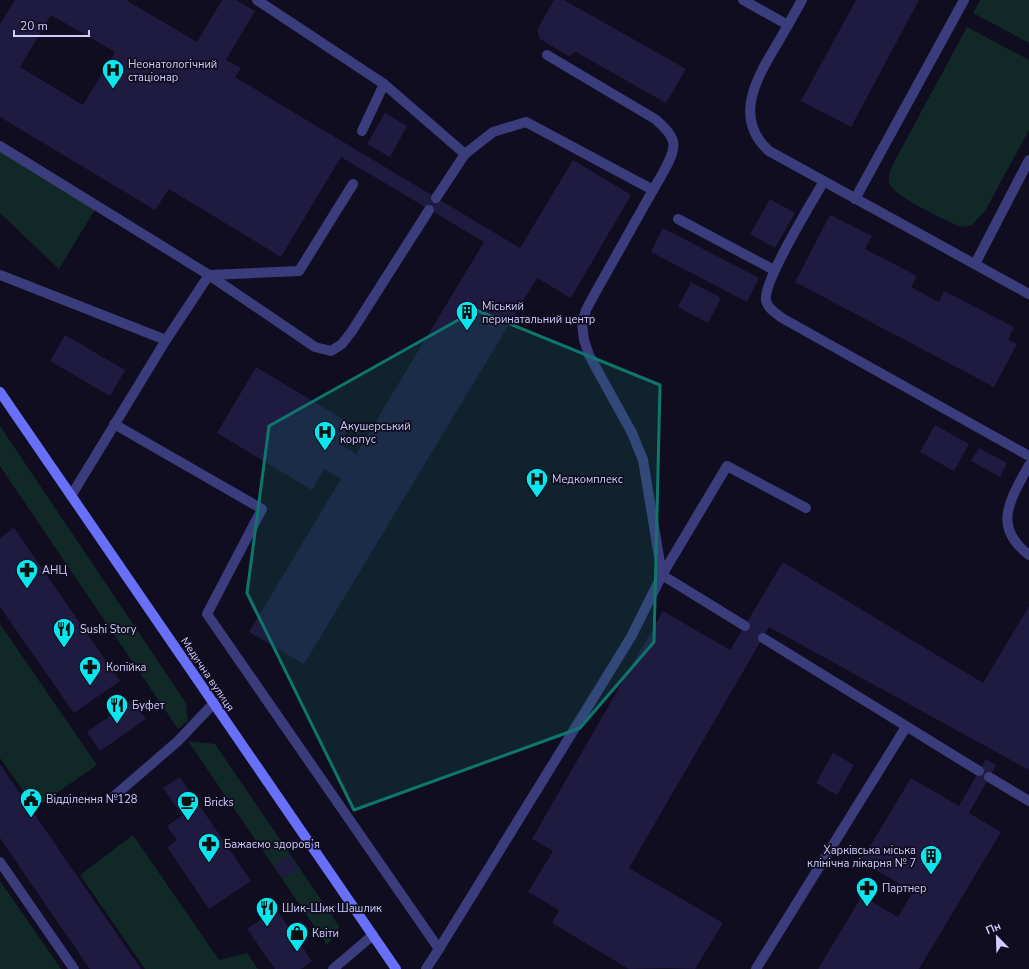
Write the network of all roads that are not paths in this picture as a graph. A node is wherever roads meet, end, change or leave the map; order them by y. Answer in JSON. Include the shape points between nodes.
{"nodes":[{"id":1,"x":257,"y":0,"type":"edge"},
{"id":2,"x":743,"y":0,"type":"edge"},
{"id":3,"x":802,"y":0,"type":"edge"},
{"id":4,"x":964,"y":0,"type":"edge"},
{"id":5,"x":788,"y":25,"type":"junction"},
{"id":6,"x":547,"y":55,"type":"dead end"},
{"id":7,"x":384,"y":84,"type":"junction"},
{"id":8,"x":362,"y":131,"type":"dead end"},
{"id":9,"x":0,"y":146,"type":"edge"},
{"id":10,"x":465,"y":154,"type":"junction"},
{"id":11,"x":1029,"y":160,"type":"edge"},
{"id":12,"x":824,"y":181,"type":"junction"},
{"id":13,"x":353,"y":184,"type":"dead end"},
{"id":14,"x":653,"y":190,"type":"junction"},
{"id":15,"x":436,"y":198,"type":"dead end"},
{"id":16,"x":855,"y":199,"type":"junction"},
{"id":17,"x":429,"y":210,"type":"dead end"},
{"id":18,"x":678,"y":219,"type":"dead end"},
{"id":19,"x":975,"y":264,"type":"junction"},
{"id":20,"x":774,"y":270,"type":"junction"},
{"id":21,"x":0,"y":275,"type":"edge"},
{"id":22,"x":209,"y":275,"type":"junction"},
{"id":23,"x":1029,"y":294,"type":"edge"},
{"id":24,"x":166,"y":340,"type":"junction"},
{"id":25,"x":0,"y":392,"type":"edge"},
{"id":26,"x":114,"y":424,"type":"junction"},
{"id":27,"x":1029,"y":456,"type":"edge"},
{"id":28,"x":1029,"y":465,"type":"edge"},
{"id":29,"x":71,"y":496,"type":"junction"},
{"id":30,"x":806,"y":508,"type":"dead end"},
{"id":31,"x":1029,"y":554,"type":"edge"},
{"id":32,"x":662,"y":575,"type":"junction"},
{"id":33,"x":745,"y":626,"type":"dead end"},
{"id":34,"x":763,"y":638,"type":"dead end"},
{"id":35,"x":214,"y":703,"type":"junction"},
{"id":36,"x":906,"y":727,"type":"junction"},
{"id":37,"x":979,"y":771,"type":"dead end"},
{"id":38,"x":989,"y":777,"type":"dead end"},
{"id":39,"x":112,"y":798,"type":"dead end"},
{"id":40,"x":1029,"y":801,"type":"edge"},
{"id":41,"x":0,"y":862,"type":"edge"},
{"id":42,"x":373,"y":935,"type":"junction"},
{"id":43,"x":439,"y":949,"type":"junction"},
{"id":44,"x":74,"y":969,"type":"edge"},
{"id":45,"x":333,"y":969,"type":"edge"},
{"id":46,"x":396,"y":969,"type":"edge"},
{"id":47,"x":426,"y":969,"type":"edge"},
{"id":48,"x":756,"y":969,"type":"edge"}],
"edges":[{"from":1,"to":7,"type":"lane"},
{"from":2,"to":5,"type":"lane"},
{"from":3,"to":5,"type":"lane"},
{"from":4,"to":16,"type":"lane"},
{"from":5,"to":12,"type":"lane","via":[[754,89],[748,108],[750,125],[768,151]]},
{"from":6,"to":14,"type":"lane","via":[[655,119],[668,131],[674,142],[671,156]]},
{"from":7,"to":8,"type":"lane"},
{"from":7,"to":10,"type":"lane"},
{"from":9,"to":22,"type":"lane"},
{"from":10,"to":14,"type":"lane","via":[[493,132],[526,122]]},
{"from":10,"to":15,"type":"lane"},
{"from":11,"to":19,"type":"lane"},
{"from":12,"to":16,"type":"lane"},
{"from":12,"to":20,"type":"lane"},
{"from":13,"to":22,"type":"lane","via":[[299,271]]},
{"from":14,"to":32,"type":"lane","via":[[594,295],[582,323],[589,355],[619,406],[643,460]]},
{"from":16,"to":19,"type":"lane"},
{"from":17,"to":22,"type":"lane","via":[[352,331],[342,344],[331,351],[315,347]]},
{"from":18,"to":20,"type":"lane"},
{"from":19,"to":23,"type":"lane"},
{"from":20,"to":27,"type":"lane","via":[[766,290],[766,302],[782,318]]},
{"from":21,"to":24,"type":"lane"},
{"from":22,"to":24,"type":"lane"},
{"from":24,"to":26,"type":"lane"},
{"from":25,"to":29,"type":"street","name":"Медична вулиця"},
{"from":26,"to":29,"type":"lane"},
{"from":26,"to":43,"type":"lane","via":[[262,509],[207,614]]},
{"from":28,"to":31,"type":"lane","via":[[1014,493],[1007,524],[1013,540]]},
{"from":29,"to":35,"type":"street","name":"Медична вулиця"},
{"from":30,"to":32,"type":"lane","via":[[727,466]]},
{"from":32,"to":33,"type":"lane"},
{"from":32,"to":43,"type":"lane","via":[[631,637]]},
{"from":34,"to":36,"type":"lane"},
{"from":35,"to":39,"type":"lane","via":[[178,741]]},
{"from":35,"to":42,"type":"street","name":"Медична вулиця"},
{"from":36,"to":37,"type":"lane"},
{"from":36,"to":48,"type":"lane"},
{"from":38,"to":40,"type":"lane"},
{"from":41,"to":44,"type":"lane"},
{"from":42,"to":45,"type":"lane"},
{"from":42,"to":46,"type":"street","name":"Медична вулиця"},
{"from":43,"to":47,"type":"lane"}]}
